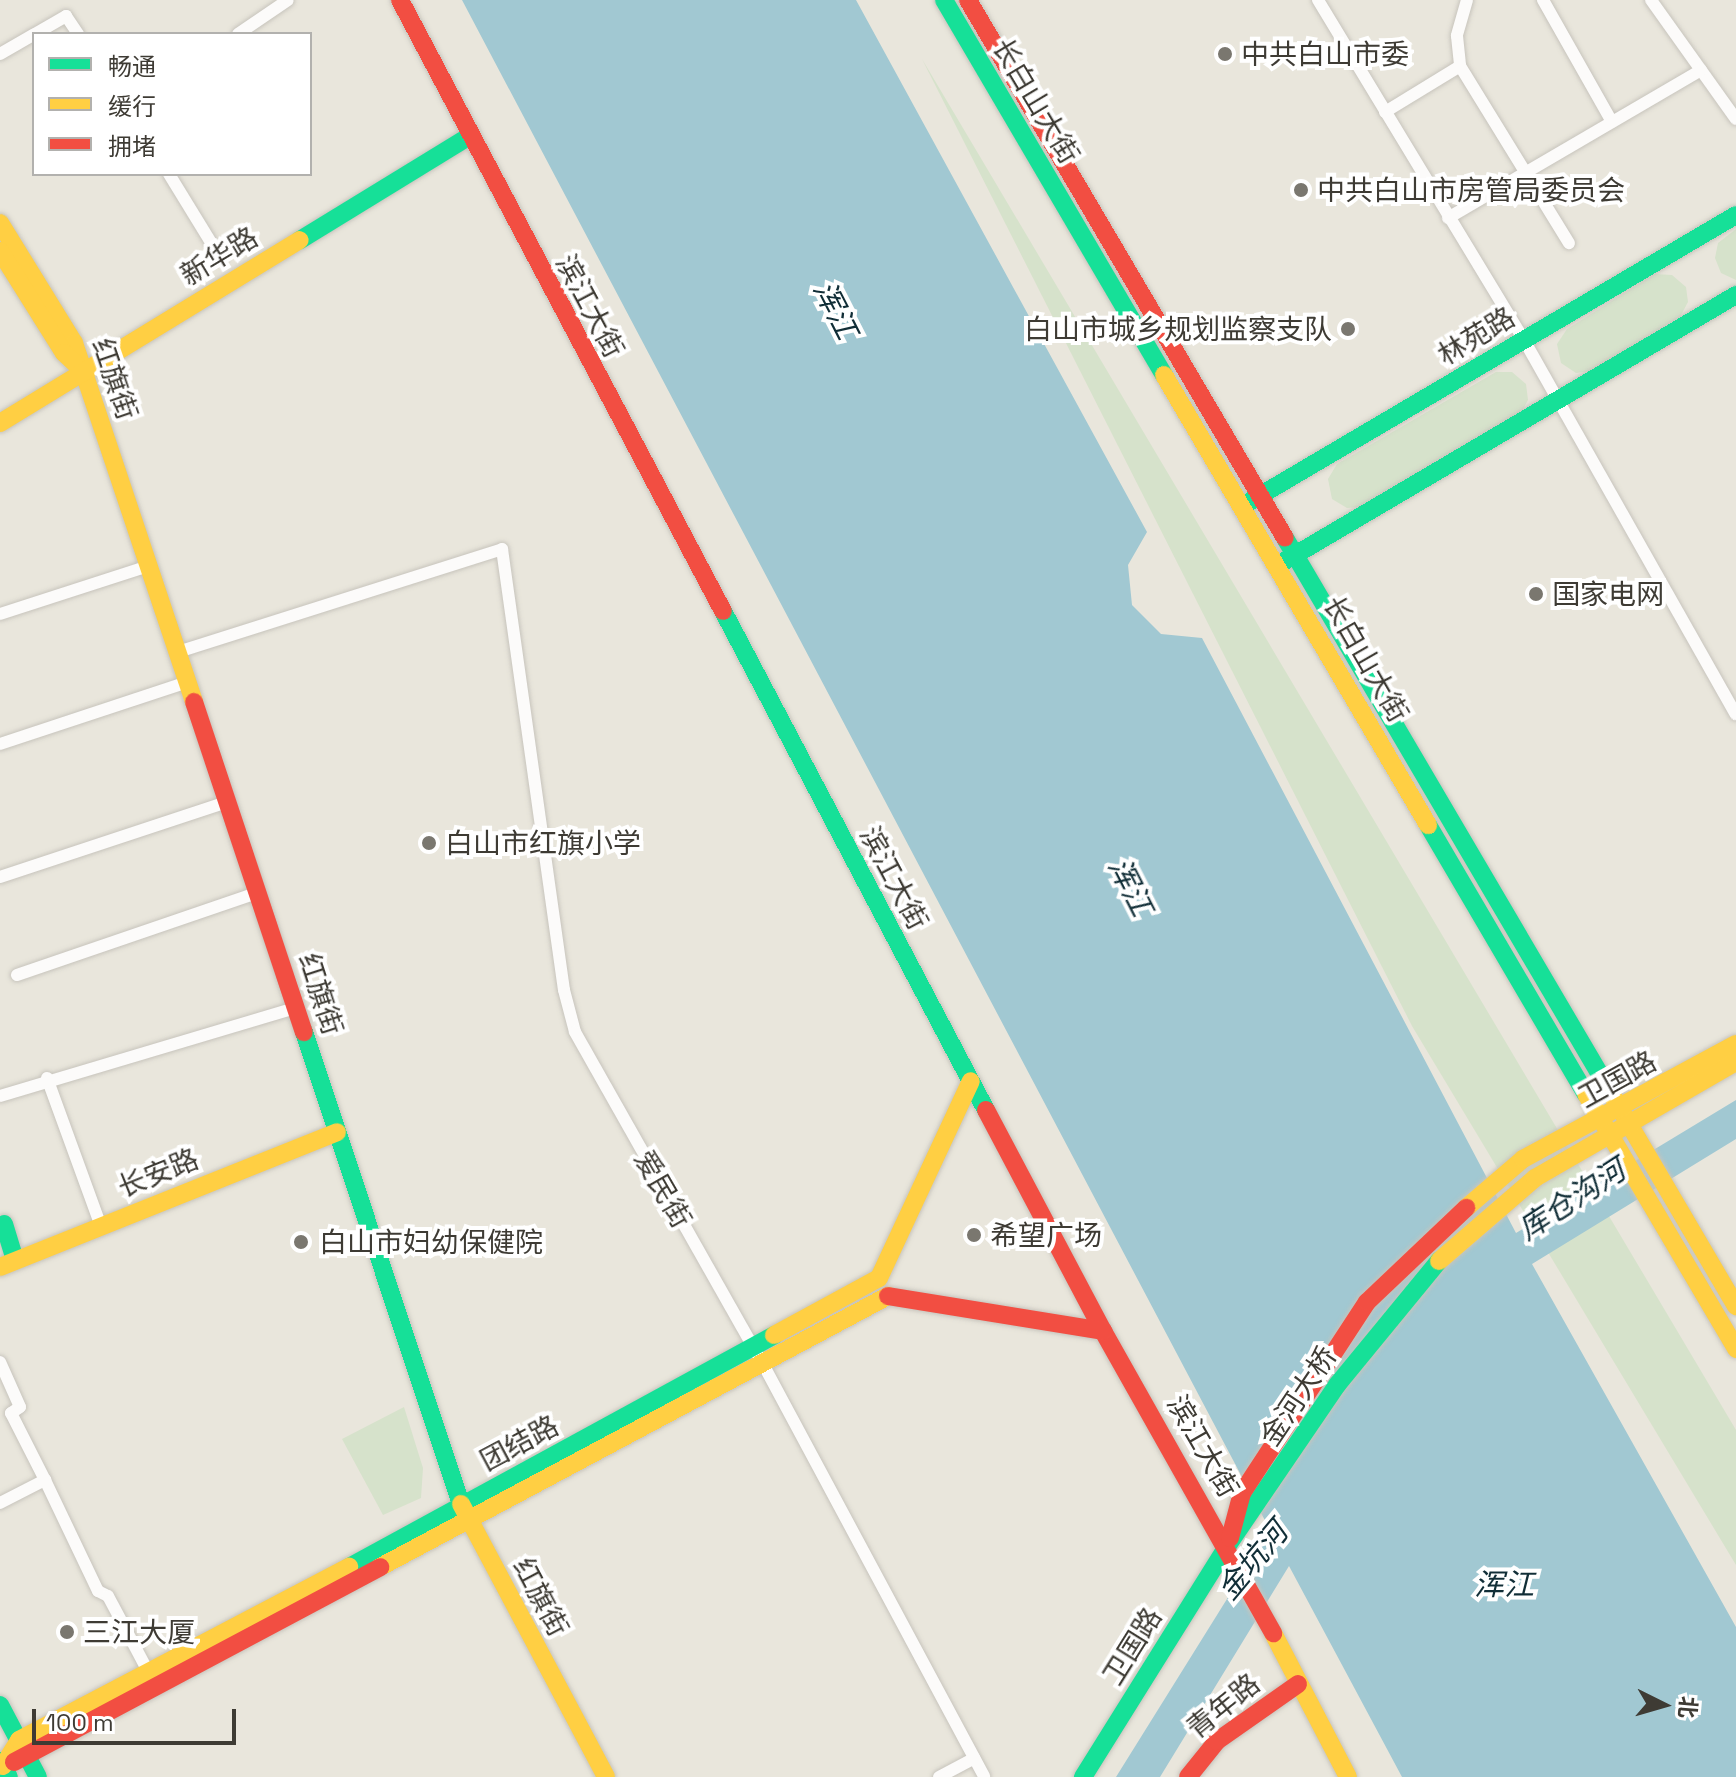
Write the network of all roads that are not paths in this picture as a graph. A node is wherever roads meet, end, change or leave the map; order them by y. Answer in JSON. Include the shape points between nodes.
{"nodes":[{"id":1,"x":288,"y":0,"type":"edge"},
{"id":2,"x":400,"y":0,"type":"edge"},
{"id":3,"x":944,"y":0,"type":"edge"},
{"id":4,"x":968,"y":0,"type":"edge"},
{"id":5,"x":1318,"y":0,"type":"edge"},
{"id":6,"x":1467,"y":0,"type":"edge"},
{"id":7,"x":1543,"y":0,"type":"edge"},
{"id":8,"x":1651,"y":0,"type":"edge"},
{"id":9,"x":38,"y":32,"type":"edge"},
{"id":10,"x":77,"y":32,"type":"edge"},
{"id":11,"x":241,"y":32,"type":"edge"},
{"id":12,"x":32,"y":35,"type":"edge"},
{"id":13,"x":0,"y":54,"type":"edge"},
{"id":14,"x":1460,"y":66,"type":"junction"},
{"id":15,"x":1701,"y":70,"type":"junction"},
{"id":16,"x":1385,"y":112,"type":"junction"},
{"id":17,"x":1736,"y":119,"type":"edge"},
{"id":18,"x":1612,"y":122,"type":"junction"},
{"id":19,"x":468,"y":137,"type":"junction"},
{"id":20,"x":1526,"y":173,"type":"junction"},
{"id":21,"x":170,"y":176,"type":"edge"},
{"id":22,"x":1736,"y":215,"type":"edge"},
{"id":23,"x":1448,"y":218,"type":"junction"},
{"id":24,"x":0,"y":223,"type":"edge"},
{"id":25,"x":1569,"y":243,"type":"dead end"},
{"id":26,"x":0,"y":251,"type":"edge"},
{"id":27,"x":221,"y":259,"type":"dead end"},
{"id":28,"x":1736,"y":295,"type":"edge"},
{"id":29,"x":1524,"y":340,"type":"junction"},
{"id":30,"x":83,"y":372,"type":"junction"},
{"id":31,"x":1558,"y":399,"type":"junction"},
{"id":32,"x":0,"y":423,"type":"edge"},
{"id":33,"x":1261,"y":496,"type":"junction"},
{"id":34,"x":1244,"y":505,"type":"junction"},
{"id":35,"x":1286,"y":560,"type":"junction"},
{"id":36,"x":149,"y":566,"type":"junction"},
{"id":37,"x":0,"y":614,"type":"edge"},
{"id":38,"x":178,"y":652,"type":"junction"},
{"id":39,"x":188,"y":682,"type":"junction"},
{"id":40,"x":1736,"y":714,"type":"edge"},
{"id":41,"x":0,"y":744,"type":"edge"},
{"id":42,"x":227,"y":802,"type":"junction"},
{"id":43,"x":0,"y":877,"type":"edge"},
{"id":44,"x":257,"y":893,"type":"junction"},
{"id":45,"x":17,"y":975,"type":"dead end"},
{"id":46,"x":296,"y":1008,"type":"junction"},
{"id":47,"x":1736,"y":1044,"type":"edge"},
{"id":48,"x":1736,"y":1062,"type":"edge"},
{"id":49,"x":47,"y":1078,"type":"junction"},
{"id":50,"x":971,"y":1081,"type":"junction"},
{"id":51,"x":0,"y":1096,"type":"edge"},
{"id":52,"x":1624,"y":1117,"type":"junction"},
{"id":53,"x":1606,"y":1127,"type":"junction"},
{"id":54,"x":337,"y":1132,"type":"junction"},
{"id":55,"x":1523,"y":1159,"type":"joint"},
{"id":56,"x":1535,"y":1178,"type":"joint"},
{"id":57,"x":4,"y":1224,"type":"dead end"},
{"id":58,"x":101,"y":1226,"type":"junction"},
{"id":59,"x":7,"y":1264,"type":"edge"},
{"id":60,"x":879,"y":1278,"type":"junction"},
{"id":61,"x":889,"y":1296,"type":"junction"},
{"id":62,"x":1736,"y":1306,"type":"edge"},
{"id":63,"x":1103,"y":1331,"type":"junction"},
{"id":64,"x":1736,"y":1349,"type":"edge"},
{"id":65,"x":759,"y":1356,"type":"junction"},
{"id":66,"x":0,"y":1362,"type":"edge"},
{"id":67,"x":45,"y":1480,"type":"junction"},
{"id":68,"x":0,"y":1503,"type":"edge"},
{"id":69,"x":465,"y":1514,"type":"junction"},
{"id":70,"x":1228,"y":1545,"type":"junction"},
{"id":71,"x":150,"y":1675,"type":"junction"},
{"id":72,"x":1298,"y":1684,"type":"junction"},
{"id":73,"x":0,"y":1705,"type":"edge"},
{"id":74,"x":23,"y":1748,"type":"junction"},
{"id":75,"x":974,"y":1758,"type":"junction"},
{"id":76,"x":3,"y":1768,"type":"edge"},
{"id":77,"x":38,"y":1777,"type":"edge"},
{"id":78,"x":606,"y":1777,"type":"edge"},
{"id":79,"x":939,"y":1777,"type":"edge"},
{"id":80,"x":984,"y":1777,"type":"edge"},
{"id":81,"x":1083,"y":1777,"type":"edge"},
{"id":82,"x":1188,"y":1777,"type":"edge"},
{"id":83,"x":1348,"y":1777,"type":"edge"}],
"edges":[{"from":1,"to":11,"type":"street"},
{"from":2,"to":19,"type":"street","name":"滨江大街"},
{"from":3,"to":34,"type":"street","name":"长白山大街"},
{"from":4,"to":33,"type":"street","name":"长白山大街"},
{"from":5,"to":16,"type":"street"},
{"from":6,"to":14,"type":"street","via":[[1457,36]]},
{"from":7,"to":18,"type":"street"},
{"from":8,"to":15,"type":"street"},
{"from":9,"to":10,"type":"street","via":[[66,16]]},
{"from":12,"to":13,"type":"street"},
{"from":14,"to":16,"type":"street"},
{"from":14,"to":20,"type":"street"},
{"from":15,"to":17,"type":"street"},
{"from":15,"to":18,"type":"street"},
{"from":16,"to":23,"type":"street"},
{"from":18,"to":20,"type":"street"},
{"from":19,"to":30,"type":"street","name":"新华路"},
{"from":19,"to":50,"type":"street","name":"滨江大街"},
{"from":20,"to":23,"type":"street"},
{"from":20,"to":25,"type":"street"},
{"from":21,"to":27,"type":"street"},
{"from":22,"to":29,"type":"street","name":"林苑路"},
{"from":23,"to":29,"type":"street"},
{"from":24,"to":30,"type":"street","name":"红旗街","via":[[74,343]]},
{"from":26,"to":30,"type":"street","via":[[64,353]]},
{"from":28,"to":31,"type":"street"},
{"from":29,"to":31,"type":"street"},
{"from":29,"to":33,"type":"street","name":"林苑路"},
{"from":30,"to":32,"type":"street","name":"新华路"},
{"from":30,"to":36,"type":"street","name":"红旗街"},
{"from":31,"to":35,"type":"street"},
{"from":31,"to":40,"type":"street"},
{"from":33,"to":34,"type":"street","name":"林苑路"},
{"from":33,"to":35,"type":"street","name":"长白山大街"},
{"from":34,"to":35,"type":"street","name":"长白山大街"},
{"from":35,"to":52,"type":"street","name":"长白山大街"},
{"from":35,"to":53,"type":"street","name":"长白山大街"},
{"from":36,"to":37,"type":"street"},
{"from":36,"to":38,"type":"street","name":"红旗街"},
{"from":38,"to":39,"type":"street","name":"红旗街"},
{"from":38,"to":65,"type":"street","name":"爱民街","via":[[502,549],[564,990],[575,1032]]},
{"from":39,"to":41,"type":"street"},
{"from":39,"to":42,"type":"street","name":"红旗街"},
{"from":42,"to":43,"type":"street"},
{"from":42,"to":44,"type":"street","name":"红旗街"},
{"from":44,"to":45,"type":"street"},
{"from":44,"to":46,"type":"street","name":"红旗街"},
{"from":46,"to":49,"type":"street"},
{"from":46,"to":54,"type":"street","name":"红旗街"},
{"from":47,"to":52,"type":"street","name":"卫国路"},
{"from":48,"to":52,"type":"street","name":"卫国路"},
{"from":49,"to":51,"type":"street"},
{"from":49,"to":58,"type":"street"},
{"from":50,"to":60,"type":"street"},
{"from":50,"to":63,"type":"street","name":"滨江大街"},
{"from":52,"to":53,"type":"street","name":"卫国路"},
{"from":52,"to":62,"type":"street","name":"长白山大街"},
{"from":53,"to":55,"type":"street","name":"卫国路"},
{"from":53,"to":56,"type":"street","name":"卫国路"},
{"from":53,"to":64,"type":"street","name":"长白山大街"},
{"from":54,"to":58,"type":"street","name":"长安路"},
{"from":54,"to":69,"type":"street","name":"红旗街"},
{"from":55,"to":70,"type":"street","name":"金河大桥","via":[[1444,1223],[1367,1302],[1242,1493]]},
{"from":56,"to":70,"type":"street","name":"金河大桥","via":[[1446,1250],[1400,1300]]},
{"from":57,"to":59,"type":"street"},
{"from":58,"to":59,"type":"street","name":"长安路"},
{"from":60,"to":61,"type":"street"},
{"from":60,"to":65,"type":"street","name":"团结路"},
{"from":61,"to":63,"type":"street"},
{"from":61,"to":65,"type":"street","name":"团结路"},
{"from":63,"to":70,"type":"street","name":"滨江大街"},
{"from":65,"to":69,"type":"street","name":"团结路"},
{"from":65,"to":75,"type":"street","name":"爱民街"},
{"from":66,"to":67,"type":"street","via":[[20,1407],[11,1413]]},
{"from":67,"to":68,"type":"street"},
{"from":67,"to":71,"type":"street","via":[[98,1591],[108,1596]]},
{"from":69,"to":71,"type":"street","name":"团结路"},
{"from":69,"to":74,"type":"street","name":"团结路"},
{"from":69,"to":78,"type":"street","name":"红旗街"},
{"from":70,"to":72,"type":"street","name":"滨江大街"},
{"from":70,"to":81,"type":"street","name":"卫国路"},
{"from":71,"to":74,"type":"street","name":"团结路"},
{"from":72,"to":82,"type":"street","name":"青年路","via":[[1225,1734]]},
{"from":72,"to":83,"type":"street","name":"滨江大街"},
{"from":73,"to":74,"type":"street"},
{"from":74,"to":76,"type":"street","name":"团结路"},
{"from":74,"to":77,"type":"street"},
{"from":75,"to":79,"type":"street"},
{"from":75,"to":80,"type":"street","name":"爱民街"}]}
